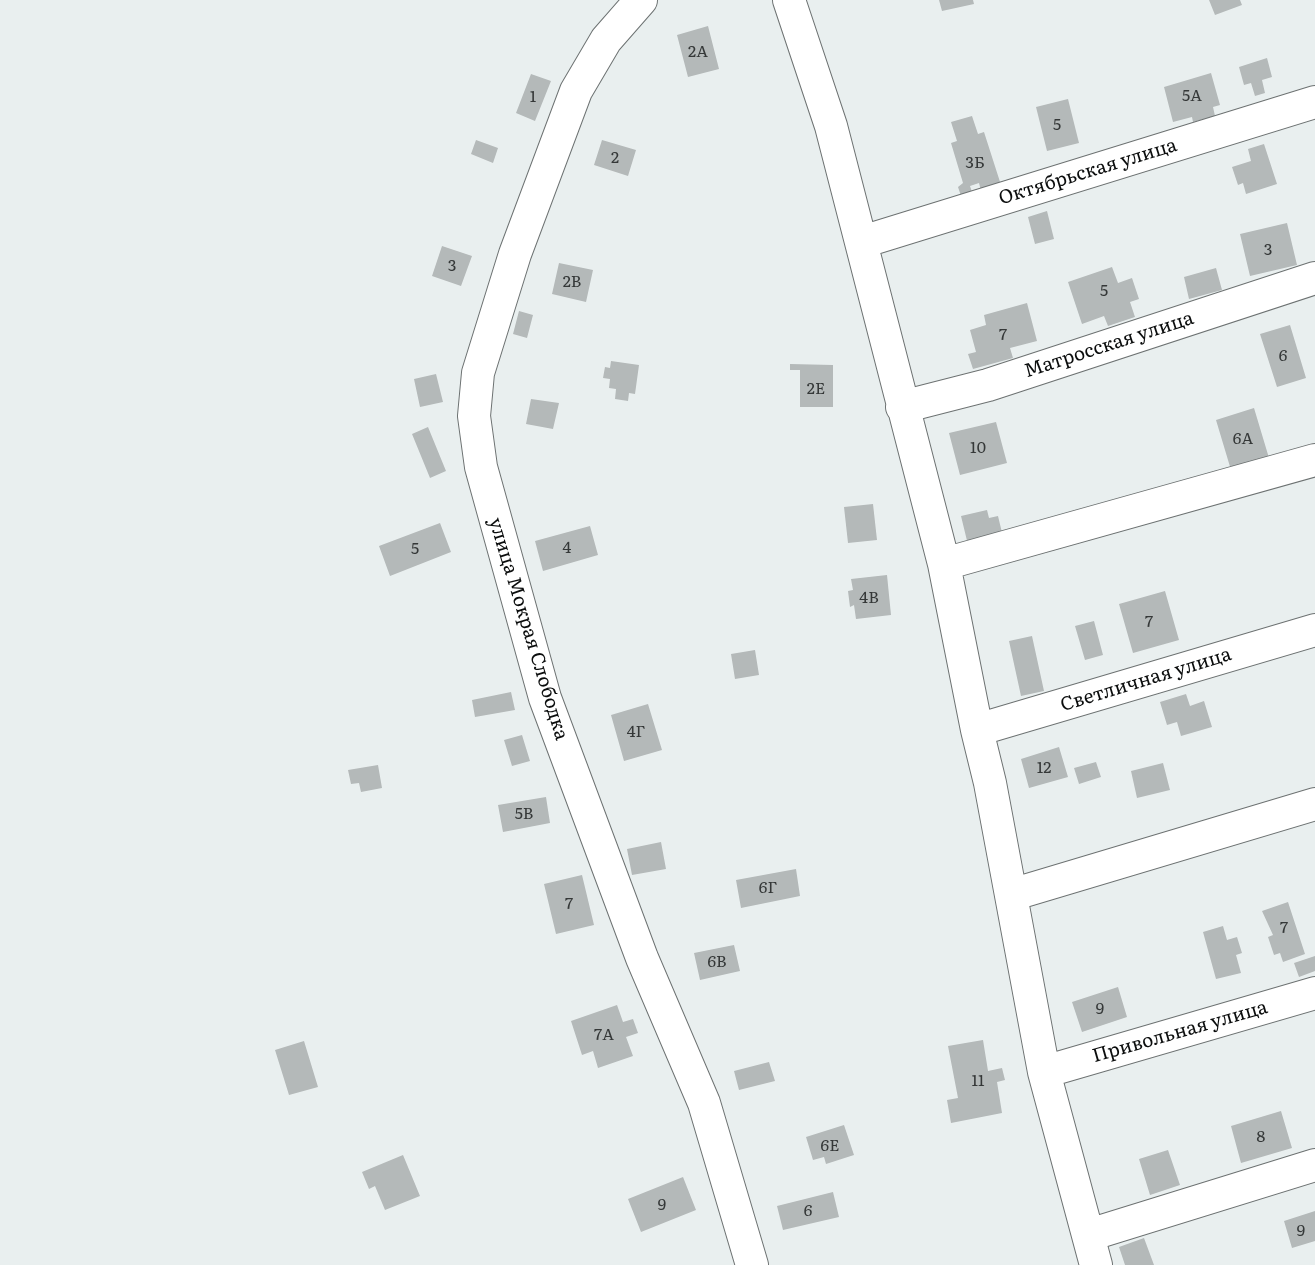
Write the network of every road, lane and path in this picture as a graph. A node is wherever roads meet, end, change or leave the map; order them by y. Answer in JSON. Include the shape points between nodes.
{"nodes":[{"id":1,"x":641,"y":0,"type":"edge"},
{"id":2,"x":789,"y":0,"type":"edge"},
{"id":3,"x":1315,"y":102,"type":"edge"},
{"id":4,"x":862,"y":242,"type":"junction"},
{"id":5,"x":1315,"y":278,"type":"edge"},
{"id":6,"x":902,"y":407,"type":"junction"},
{"id":7,"x":1315,"y":460,"type":"edge"},
{"id":8,"x":944,"y":564,"type":"junction"},
{"id":9,"x":1315,"y":630,"type":"edge"},
{"id":10,"x":977,"y":730,"type":"junction"},
{"id":11,"x":1315,"y":804,"type":"edge"},
{"id":12,"x":1011,"y":895,"type":"junction"},
{"id":13,"x":1315,"y":993,"type":"edge"},
{"id":14,"x":1044,"y":1072,"type":"junction"},
{"id":15,"x":1315,"y":1166,"type":"edge"},
{"id":16,"x":1092,"y":1250,"type":"edge"},
{"id":17,"x":752,"y":1265,"type":"edge"}],
"edges":[{"from":1,"to":17,"type":"street","name":"улица Мокрая Слободка","via":[[606,40],[576,91],[478,373],[474,416],[481,467],[545,698],[642,958],[704,1103]]},
{"from":2,"to":4,"type":"street","via":[[831,126]]},
{"from":3,"to":4,"type":"street","name":"Октябрьская улица"},
{"from":4,"to":6,"type":"street"},
{"from":5,"to":6,"type":"street","name":"Матросская улица","via":[[988,384]]},
{"from":6,"to":8,"type":"street"},
{"from":7,"to":8,"type":"street"},
{"from":8,"to":10,"type":"street"},
{"from":9,"to":10,"type":"street","name":"Светличная улица"},
{"from":10,"to":12,"type":"street"},
{"from":11,"to":12,"type":"street"},
{"from":12,"to":14,"type":"street"},
{"from":13,"to":14,"type":"street","name":"Привольная улица"},
{"from":14,"to":16,"type":"street"},
{"from":15,"to":16,"type":"street"}]}
